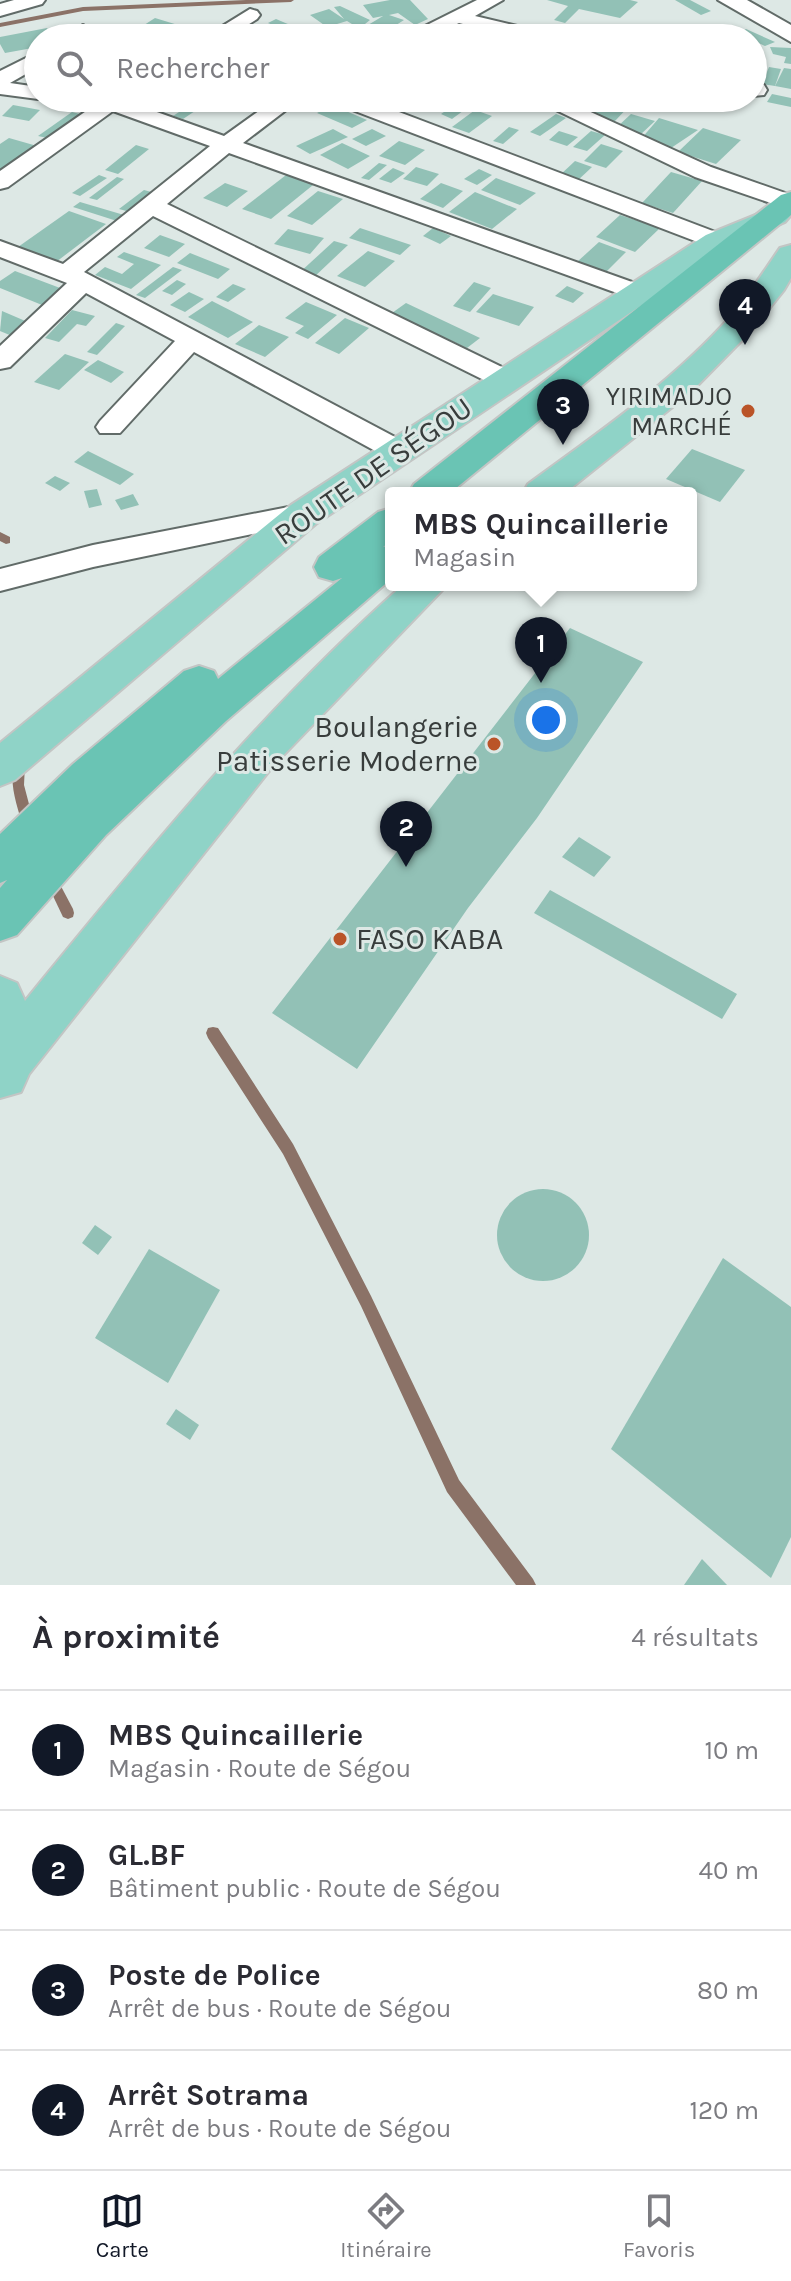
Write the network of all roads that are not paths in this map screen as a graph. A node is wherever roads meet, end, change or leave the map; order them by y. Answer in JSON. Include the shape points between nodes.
{"nodes":[{"id":1,"x":35,"y":0,"type":"edge"},
{"id":2,"x":493,"y":0,"type":"edge"},
{"id":3,"x":730,"y":0,"type":"edge"},
{"id":4,"x":0,"y":10,"type":"edge"},
{"id":5,"x":250,"y":15,"type":"dead end"},
{"id":6,"x":457,"y":17,"type":"junction"},
{"id":7,"x":236,"y":24,"type":"edge"},
{"id":8,"x":443,"y":24,"type":"edge"},
{"id":9,"x":486,"y":24,"type":"edge"},
{"id":10,"x":791,"y":35,"type":"edge"},
{"id":11,"x":24,"y":66,"type":"edge"},
{"id":12,"x":0,"y":80,"type":"edge"},
{"id":13,"x":0,"y":88,"type":"edge"},
{"id":14,"x":24,"y":91,"type":"edge"},
{"id":15,"x":97,"y":112,"type":"edge"},
{"id":16,"x":145,"y":112,"type":"edge"},
{"id":17,"x":272,"y":112,"type":"edge"},
{"id":18,"x":388,"y":112,"type":"edge"},
{"id":19,"x":572,"y":112,"type":"edge"},
{"id":20,"x":227,"y":144,"type":"junction"},
{"id":21,"x":0,"y":182,"type":"edge"},
{"id":22,"x":151,"y":206,"type":"junction"},
{"id":23,"x":772,"y":229,"type":"edge"},
{"id":24,"x":0,"y":248,"type":"edge"},
{"id":25,"x":75,"y":278,"type":"junction"},
{"id":26,"x":637,"y":292,"type":"junction"},
{"id":27,"x":192,"y":338,"type":"junction"},
{"id":28,"x":0,"y":361,"type":"edge"},
{"id":29,"x":506,"y":380,"type":"junction"},
{"id":30,"x":110,"y":427,"type":"dead end"},
{"id":31,"x":400,"y":452,"type":"junction"},
{"id":32,"x":435,"y":487,"type":"edge"},
{"id":33,"x":477,"y":487,"type":"edge"},
{"id":34,"x":549,"y":487,"type":"edge"},
{"id":35,"x":304,"y":514,"type":"junction"},
{"id":36,"x":385,"y":526,"type":"edge"},
{"id":37,"x":385,"y":563,"type":"edge"},
{"id":38,"x":0,"y":580,"type":"edge"},
{"id":39,"x":421,"y":591,"type":"edge"},
{"id":40,"x":0,"y":768,"type":"edge"},
{"id":41,"x":0,"y":863,"type":"edge"},
{"id":42,"x":0,"y":920,"type":"edge"},
{"id":43,"x":0,"y":999,"type":"edge"},
{"id":44,"x":3,"y":1076,"type":"edge"}],
"edges":[{"from":1,"to":4,"type":"street"},
{"from":2,"to":6,"type":"street"},
{"from":3,"to":10,"type":"street"},
{"from":5,"to":7,"type":"street"},
{"from":6,"to":8,"type":"street"},
{"from":6,"to":9,"type":"street"},
{"from":11,"to":12,"type":"street"},
{"from":13,"to":14,"type":"street"},
{"from":15,"to":21,"type":"street"},
{"from":16,"to":20,"type":"street"},
{"from":17,"to":20,"type":"street"},
{"from":18,"to":23,"type":"street"},
{"from":19,"to":23,"type":"street","via":[[703,172]]},
{"from":20,"to":22,"type":"street"},
{"from":20,"to":26,"type":"street"},
{"from":22,"to":25,"type":"street"},
{"from":22,"to":29,"type":"street"},
{"from":23,"to":26,"type":"main road","name":"ROUTE DE SÉGOU"},
{"from":23,"to":32,"type":"highway","name":"ROUTE DE SÉGOU"},
{"from":23,"to":33,"type":"highway"},
{"from":23,"to":34,"type":"main road","via":[[773,286],[685,380]]},
{"from":24,"to":25,"type":"street"},
{"from":25,"to":27,"type":"street"},
{"from":25,"to":28,"type":"street"},
{"from":26,"to":29,"type":"main road","name":"ROUTE DE SÉGOU"},
{"from":27,"to":30,"type":"street"},
{"from":27,"to":31,"type":"street"},
{"from":29,"to":31,"type":"main road","name":"ROUTE DE SÉGOU"},
{"from":31,"to":35,"type":"main road","name":"ROUTE DE SÉGOU"},
{"from":35,"to":38,"type":"street"},
{"from":35,"to":40,"type":"main road","name":"ROUTE DE SÉGOU"},
{"from":36,"to":41,"type":"highway","name":"ROUTE DE SÉGOU","via":[[88,776]]},
{"from":37,"to":42,"type":"highway","via":[[211,709],[90,822]]},
{"from":39,"to":44,"type":"main road","via":[[367,637],[208,813]]},
{"from":43,"to":44,"type":"main road","via":[[7,1033]]}]}
